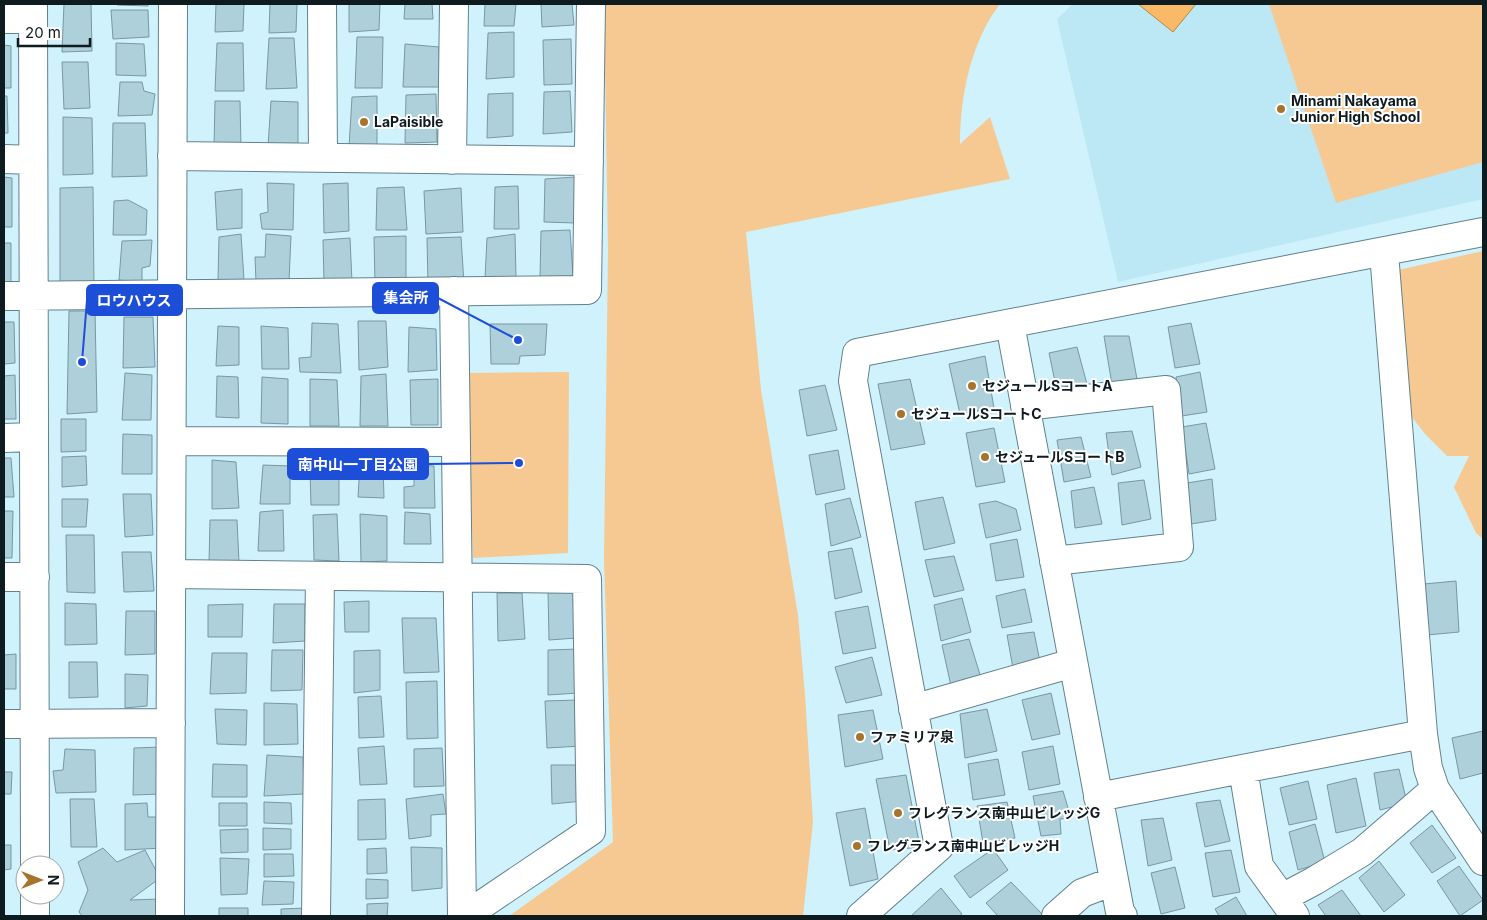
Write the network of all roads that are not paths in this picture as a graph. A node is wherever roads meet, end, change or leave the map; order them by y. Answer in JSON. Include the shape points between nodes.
{"nodes":[{"id":1,"x":173,"y":4,"type":"edge"},
{"id":2,"x":322,"y":4,"type":"edge"},
{"id":3,"x":454,"y":4,"type":"edge"},
{"id":4,"x":591,"y":4,"type":"edge"},
{"id":5,"x":33,"y":11,"type":"edge"},
{"id":6,"x":4,"y":19,"type":"edge"},
{"id":7,"x":172,"y":156,"type":"junction"},
{"id":8,"x":323,"y":158,"type":"junction"},
{"id":9,"x":4,"y":159,"type":"edge"},
{"id":10,"x":33,"y":160,"type":"junction"},
{"id":11,"x":452,"y":160,"type":"junction"},
{"id":12,"x":590,"y":161,"type":"junction"},
{"id":13,"x":1483,"y":232,"type":"edge"},
{"id":14,"x":1384,"y":252,"type":"junction"},
{"id":15,"x":454,"y":292,"type":"junction"},
{"id":16,"x":172,"y":294,"type":"junction"},
{"id":17,"x":4,"y":296,"type":"edge"},
{"id":18,"x":34,"y":296,"type":"junction"},
{"id":19,"x":1010,"y":324,"type":"junction"},
{"id":20,"x":1025,"y":406,"type":"junction"},
{"id":21,"x":4,"y":438,"type":"edge"},
{"id":22,"x":34,"y":438,"type":"junction"},
{"id":23,"x":172,"y":441,"type":"junction"},
{"id":24,"x":455,"y":442,"type":"junction"},
{"id":25,"x":1054,"y":561,"type":"junction"},
{"id":26,"x":171,"y":574,"type":"junction"},
{"id":27,"x":320,"y":576,"type":"junction"},
{"id":28,"x":4,"y":577,"type":"edge"},
{"id":29,"x":34,"y":577,"type":"junction"},
{"id":30,"x":457,"y":578,"type":"junction"},
{"id":31,"x":1073,"y":663,"type":"junction"},
{"id":32,"x":913,"y":709,"type":"junction"},
{"id":33,"x":171,"y":723,"type":"junction"},
{"id":34,"x":4,"y":724,"type":"edge"},
{"id":35,"x":34,"y":725,"type":"junction"},
{"id":36,"x":1423,"y":734,"type":"junction"},
{"id":37,"x":1243,"y":769,"type":"junction"},
{"id":38,"x":1435,"y":789,"type":"junction"},
{"id":39,"x":1098,"y":797,"type":"junction"},
{"id":40,"x":35,"y":855,"type":"edge"},
{"id":41,"x":1483,"y":861,"type":"edge"},
{"id":42,"x":1114,"y":881,"type":"junction"},
{"id":43,"x":1288,"y":907,"type":"edge"},
{"id":44,"x":170,"y":916,"type":"edge"},
{"id":45,"x":316,"y":916,"type":"edge"},
{"id":46,"x":464,"y":916,"type":"edge"},
{"id":47,"x":860,"y":916,"type":"edge"},
{"id":48,"x":1056,"y":916,"type":"edge"},
{"id":49,"x":1123,"y":916,"type":"edge"}],
"edges":[{"from":1,"to":7,"type":"street"},
{"from":2,"to":8,"type":"street"},
{"from":3,"to":11,"type":"street"},
{"from":4,"to":12,"type":"street"},
{"from":5,"to":6,"type":"street"},
{"from":5,"to":10,"type":"street"},
{"from":7,"to":8,"type":"street"},
{"from":7,"to":16,"type":"street"},
{"from":8,"to":11,"type":"street"},
{"from":9,"to":10,"type":"street"},
{"from":10,"to":18,"type":"street"},
{"from":11,"to":12,"type":"street"},
{"from":12,"to":15,"type":"street","via":[[587,290]]},
{"from":13,"to":14,"type":"street"},
{"from":14,"to":19,"type":"street"},
{"from":14,"to":36,"type":"street"},
{"from":15,"to":16,"type":"street"},
{"from":15,"to":24,"type":"street"},
{"from":16,"to":18,"type":"street"},
{"from":16,"to":23,"type":"street"},
{"from":17,"to":18,"type":"street"},
{"from":18,"to":22,"type":"street"},
{"from":19,"to":20,"type":"street"},
{"from":19,"to":32,"type":"street","via":[[857,354],[853,381]]},
{"from":20,"to":25,"type":"street"},
{"from":20,"to":25,"type":"street","via":[[1166,390],[1179,547]]},
{"from":21,"to":22,"type":"street"},
{"from":22,"to":29,"type":"street"},
{"from":23,"to":24,"type":"street"},
{"from":23,"to":26,"type":"street"},
{"from":24,"to":30,"type":"street"},
{"from":25,"to":31,"type":"street"},
{"from":26,"to":27,"type":"street"},
{"from":26,"to":33,"type":"street"},
{"from":27,"to":30,"type":"street"},
{"from":27,"to":45,"type":"street"},
{"from":28,"to":29,"type":"street"},
{"from":29,"to":35,"type":"street"},
{"from":30,"to":46,"type":"street"},
{"from":30,"to":46,"type":"street","via":[[587,579],[591,831]]},
{"from":31,"to":32,"type":"street"},
{"from":31,"to":39,"type":"street"},
{"from":32,"to":47,"type":"street","via":[[939,847]]},
{"from":33,"to":35,"type":"street"},
{"from":33,"to":44,"type":"street"},
{"from":34,"to":35,"type":"street"},
{"from":35,"to":40,"type":"street"},
{"from":36,"to":37,"type":"street"},
{"from":36,"to":38,"type":"street"},
{"from":37,"to":39,"type":"street"},
{"from":37,"to":43,"type":"street","via":[[1260,866]]},
{"from":38,"to":41,"type":"street"},
{"from":38,"to":43,"type":"street","via":[[1362,852],[1314,881]]},
{"from":39,"to":42,"type":"street"},
{"from":42,"to":48,"type":"street","via":[[1082,893]]},
{"from":42,"to":49,"type":"street"}]}
